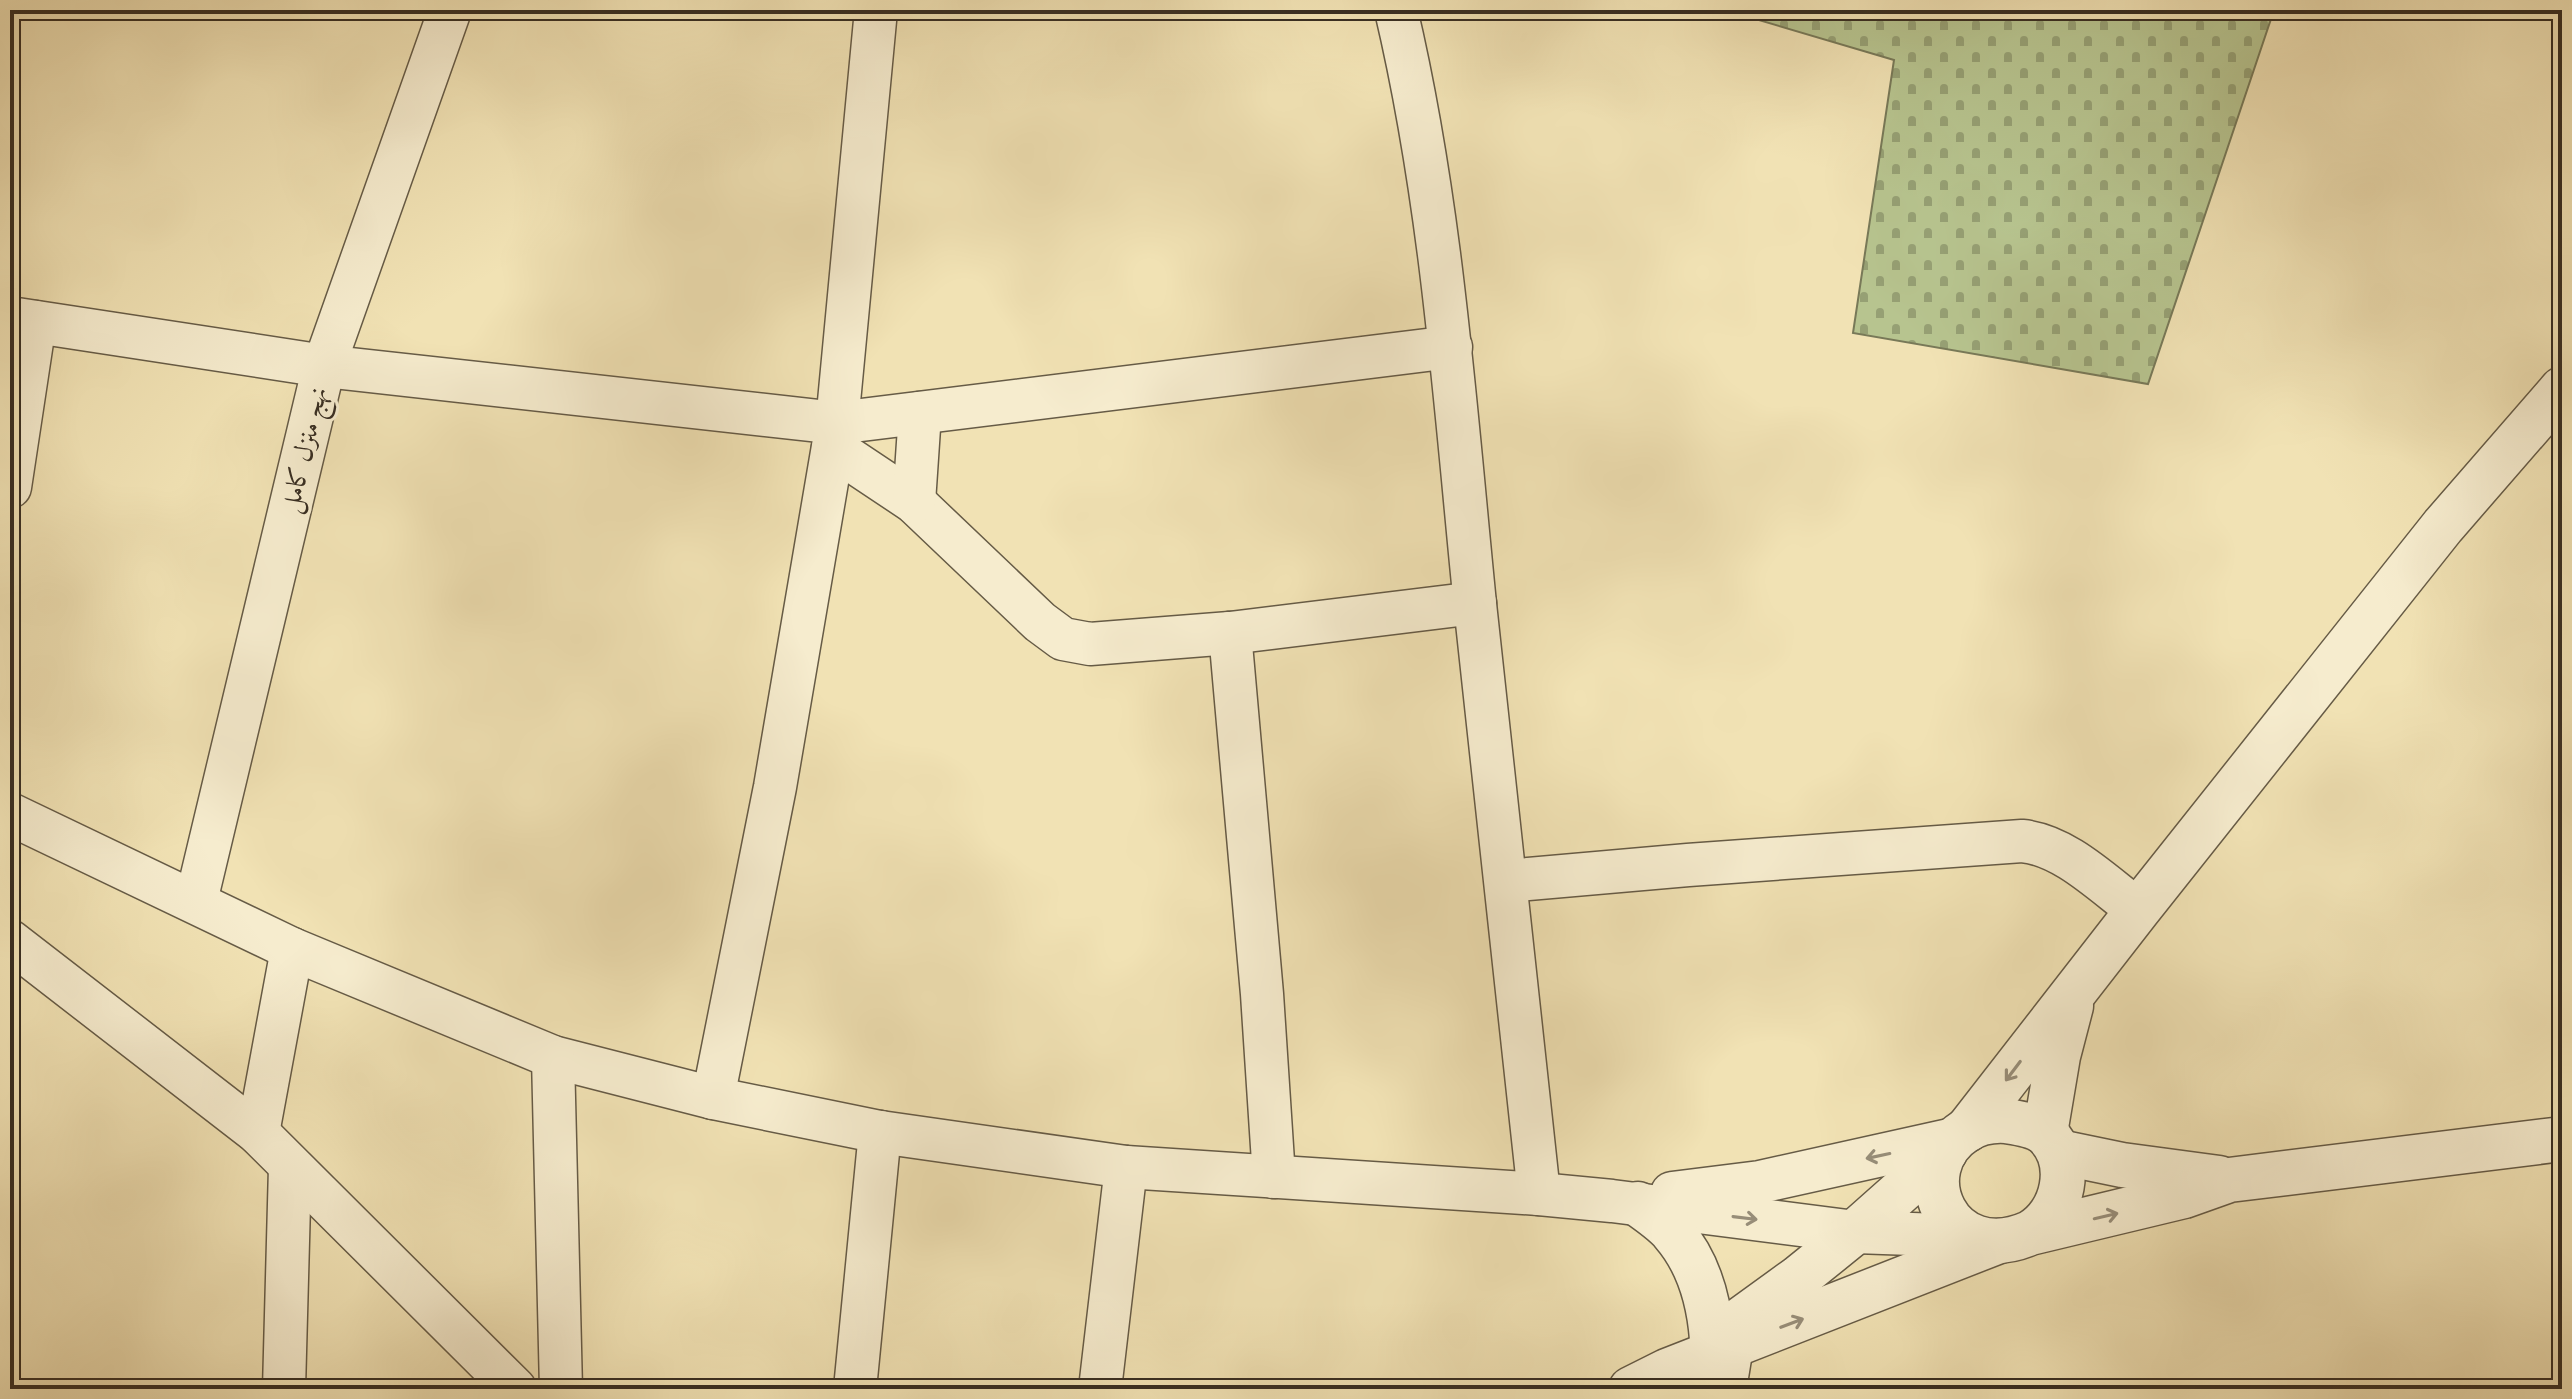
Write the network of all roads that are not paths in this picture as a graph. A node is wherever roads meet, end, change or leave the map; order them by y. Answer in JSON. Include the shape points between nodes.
{"nodes":[{"id":1,"x":450,"y":10,"type":"edge"},
{"id":2,"x":876,"y":10,"type":"edge"},
{"id":3,"x":1396,"y":10,"type":"edge"},
{"id":4,"x":23,"y":320,"type":"edge"},
{"id":5,"x":1451,"y":347,"type":"junction"},
{"id":6,"x":324,"y":366,"type":"junction"},
{"id":7,"x":2562,"y":389,"type":"edge"},
{"id":8,"x":920,"y":413,"type":"junction"},
{"id":9,"x":835,"y":436,"type":"junction"},
{"id":10,"x":10,"y":487,"type":"edge"},
{"id":11,"x":914,"y":502,"type":"junction"},
{"id":12,"x":1475,"y":603,"type":"junction"},
{"id":13,"x":1230,"y":633,"type":"junction"},
{"id":14,"x":10,"y":814,"type":"edge"},
{"id":15,"x":1506,"y":881,"type":"junction"},
{"id":16,"x":196,"y":901,"type":"junction"},
{"id":17,"x":2138,"y":910,"type":"junction"},
{"id":18,"x":10,"y":941,"type":"edge"},
{"id":19,"x":292,"y":949,"type":"junction"},
{"id":20,"x":2077,"y":986,"type":"junction"},
{"id":21,"x":553,"y":1057,"type":"junction"},
{"id":22,"x":713,"y":1098,"type":"junction"},
{"id":23,"x":880,"y":1132,"type":"junction"},
{"id":24,"x":258,"y":1133,"type":"junction"},
{"id":25,"x":2562,"y":1139,"type":"edge"},
{"id":26,"x":1955,"y":1140,"type":"junction"},
{"id":27,"x":2052,"y":1142,"type":"junction"},
{"id":28,"x":290,"y":1167,"type":"junction"},
{"id":29,"x":1126,"y":1167,"type":"junction"},
{"id":30,"x":1274,"y":1177,"type":"junction"},
{"id":31,"x":2229,"y":1180,"type":"junction"},
{"id":32,"x":1539,"y":1194,"type":"junction"},
{"id":33,"x":1625,"y":1202,"type":"junction"},
{"id":34,"x":1855,"y":1232,"type":"junction"},
{"id":35,"x":1999,"y":1237,"type":"junction"},
{"id":36,"x":1725,"y":1337,"type":"junction"},
{"id":37,"x":1649,"y":1380,"type":"edge"},
{"id":38,"x":284,"y":1389,"type":"edge"},
{"id":39,"x":515,"y":1389,"type":"edge"},
{"id":40,"x":561,"y":1389,"type":"edge"},
{"id":41,"x":855,"y":1389,"type":"edge"},
{"id":42,"x":1100,"y":1389,"type":"edge"},
{"id":43,"x":1725,"y":1389,"type":"edge"}],
"edges":[{"from":1,"to":6,"type":"street","name":"نهج منزل كامل"},
{"from":2,"to":9,"type":"street"},
{"from":3,"to":5,"type":"street","via":[[1430,183]]},
{"from":4,"to":6,"type":"street"},
{"from":4,"to":10,"type":"street"},
{"from":5,"to":8,"type":"street"},
{"from":5,"to":12,"type":"street"},
{"from":6,"to":9,"type":"street"},
{"from":6,"to":16,"type":"street","name":"نهج منزل كامل"},
{"from":7,"to":17,"type":"street","via":[[2443,526]]},
{"from":8,"to":9,"type":"street"},
{"from":8,"to":11,"type":"street"},
{"from":9,"to":11,"type":"street"},
{"from":9,"to":22,"type":"street","via":[[775,787]]},
{"from":11,"to":13,"type":"street","via":[[1063,639],[1090,644]]},
{"from":12,"to":13,"type":"street"},
{"from":12,"to":15,"type":"street"},
{"from":13,"to":30,"type":"street"},
{"from":14,"to":16,"type":"street"},
{"from":15,"to":17,"type":"street","via":[[2022,841],[2059,851]]},
{"from":15,"to":32,"type":"street"},
{"from":16,"to":19,"type":"street"},
{"from":17,"to":20,"type":"street"},
{"from":18,"to":24,"type":"street"},
{"from":19,"to":21,"type":"street"},
{"from":19,"to":24,"type":"street"},
{"from":20,"to":26,"type":"street","one_way":true},
{"from":20,"to":27,"type":"street","via":[[2060,1048]]},
{"from":21,"to":22,"type":"street"},
{"from":21,"to":40,"type":"street"},
{"from":22,"to":23,"type":"street"},
{"from":23,"to":29,"type":"street"},
{"from":23,"to":41,"type":"street"},
{"from":24,"to":28,"type":"street"},
{"from":25,"to":31,"type":"street"},
{"from":26,"to":27,"type":"street","via":[[1982,1123],[1997,1121],[2030,1125]]},
{"from":26,"to":33,"type":"street","one_way":true,"via":[[1760,1182]]},
{"from":26,"to":34,"type":"street"},
{"from":26,"to":35,"type":"street","via":[[1939,1167],[1937,1183],[1946,1214],[1956,1227]]},
{"from":27,"to":31,"type":"street","via":[[2122,1165]]},
{"from":27,"to":35,"type":"street","via":[[2063,1180],[2053,1213],[2043,1226]]},
{"from":28,"to":38,"type":"street"},
{"from":28,"to":39,"type":"street"},
{"from":29,"to":30,"type":"street"},
{"from":29,"to":42,"type":"street"},
{"from":30,"to":32,"type":"street"},
{"from":35,"to":31,"type":"street","one_way":true,"via":[[2184,1196]]},
{"from":32,"to":33,"type":"street"},
{"from":33,"to":34,"type":"street","one_way":true},
{"from":33,"to":36,"type":"street","via":[[1672,1231],[1691,1259]]},
{"from":34,"to":35,"type":"street"},
{"from":34,"to":36,"type":"street"},
{"from":36,"to":35,"type":"street","one_way":true},
{"from":36,"to":37,"type":"street"},
{"from":36,"to":43,"type":"street"}]}
